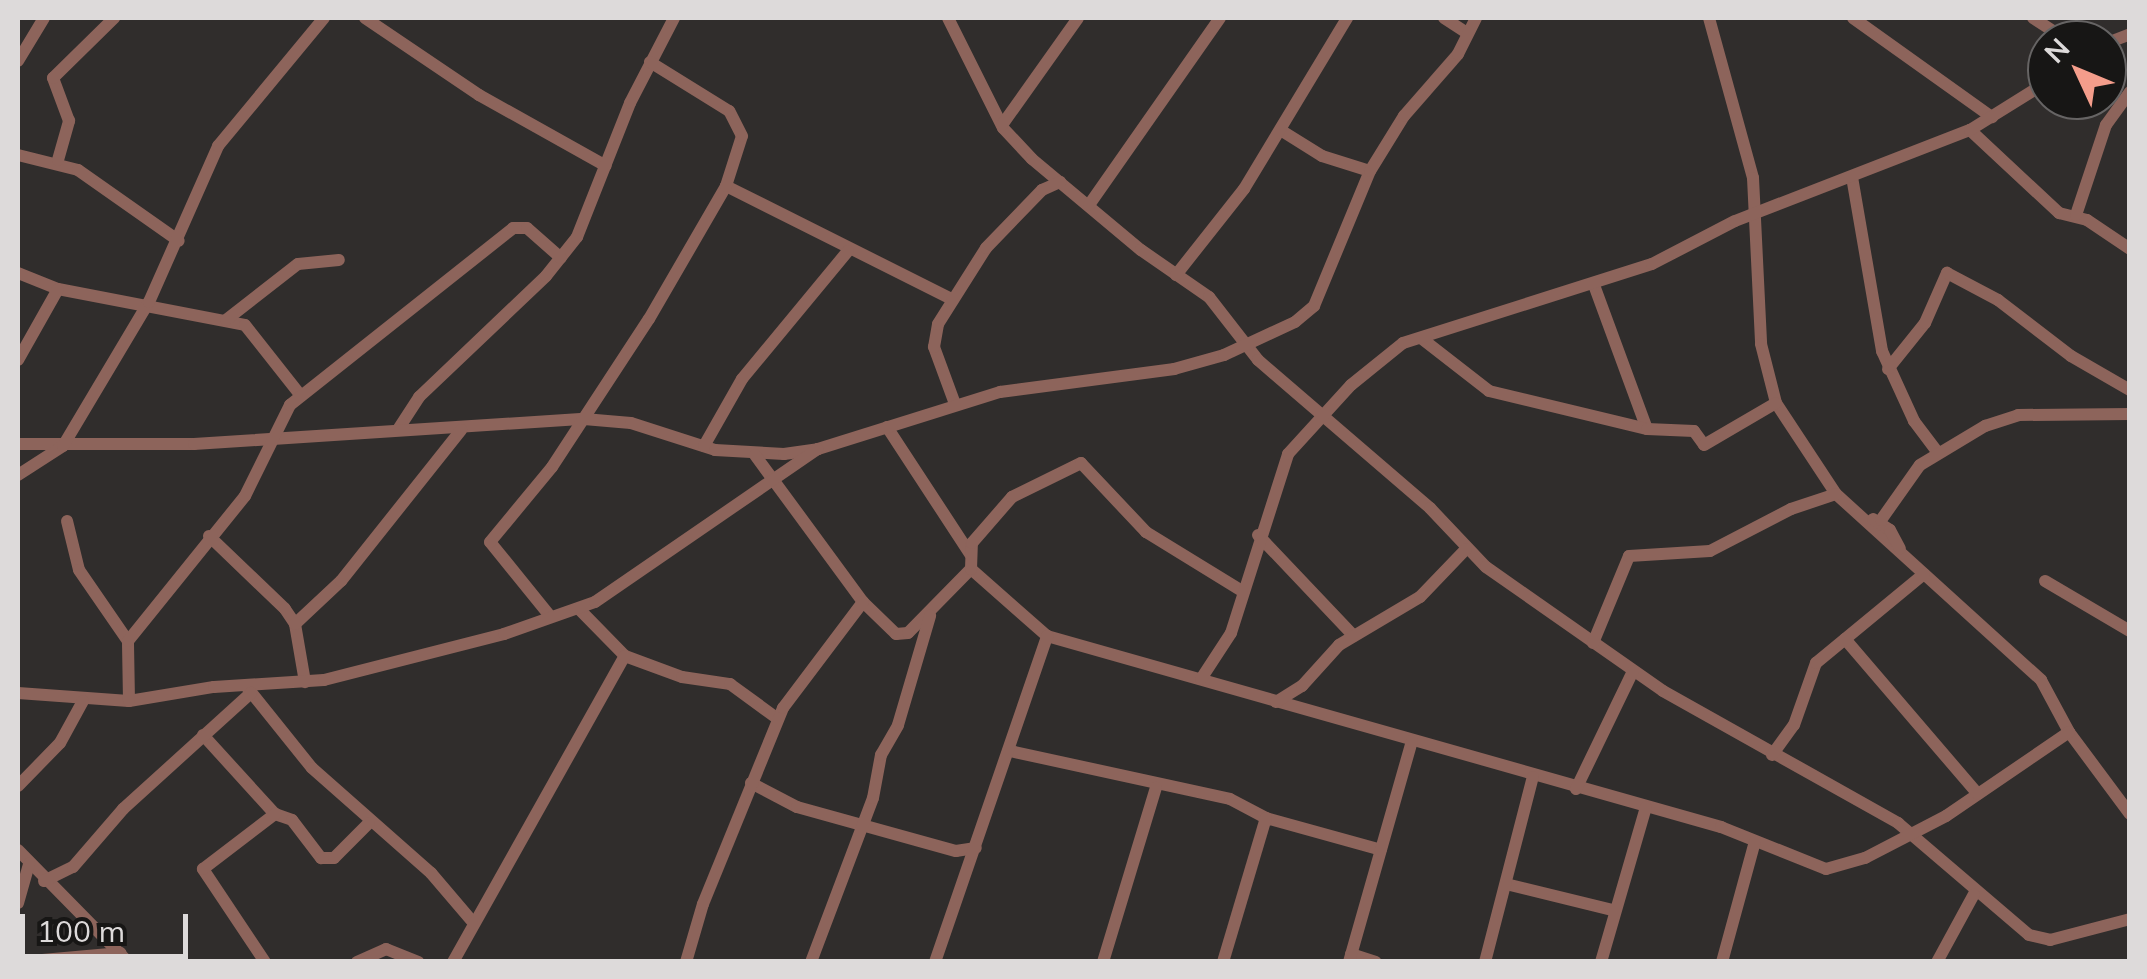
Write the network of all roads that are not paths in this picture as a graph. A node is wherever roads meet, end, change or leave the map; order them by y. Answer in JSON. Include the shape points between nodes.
{"nodes":[{"id":1,"x":44,"y":18,"type":"edge"},
{"id":2,"x":114,"y":18,"type":"edge"},
{"id":3,"x":324,"y":18,"type":"edge"},
{"id":4,"x":365,"y":18,"type":"edge"},
{"id":5,"x":674,"y":18,"type":"edge"},
{"id":6,"x":948,"y":18,"type":"edge"},
{"id":7,"x":1078,"y":18,"type":"edge"},
{"id":8,"x":1220,"y":18,"type":"edge"},
{"id":9,"x":1347,"y":18,"type":"edge"},
{"id":10,"x":1444,"y":18,"type":"edge"},
{"id":11,"x":1476,"y":18,"type":"edge"},
{"id":12,"x":1709,"y":18,"type":"edge"},
{"id":13,"x":1853,"y":18,"type":"edge"},
{"id":14,"x":1467,"y":33,"type":"junction"},
{"id":15,"x":18,"y":61,"type":"edge"},
{"id":16,"x":650,"y":62,"type":"junction"},
{"id":17,"x":2130,"y":92,"type":"edge"},
{"id":18,"x":2027,"y":95,"type":"edge"},
{"id":19,"x":1992,"y":117,"type":"junction"},
{"id":20,"x":1002,"y":126,"type":"junction"},
{"id":21,"x":1282,"y":130,"type":"junction"},
{"id":22,"x":1970,"y":130,"type":"junction"},
{"id":23,"x":18,"y":155,"type":"edge"},
{"id":24,"x":58,"y":160,"type":"junction"},
{"id":25,"x":606,"y":166,"type":"junction"},
{"id":26,"x":1043,"y":170,"type":"junction"},
{"id":27,"x":1370,"y":171,"type":"junction"},
{"id":28,"x":1852,"y":178,"type":"junction"},
{"id":29,"x":1060,"y":182,"type":"junction"},
{"id":30,"x":726,"y":186,"type":"junction"},
{"id":31,"x":1042,"y":190,"type":"junction"},
{"id":32,"x":1089,"y":206,"type":"junction"},
{"id":33,"x":1758,"y":213,"type":"junction"},
{"id":34,"x":2076,"y":215,"type":"junction"},
{"id":35,"x":179,"y":241,"type":"junction"},
{"id":36,"x":2130,"y":249,"type":"edge"},
{"id":37,"x":848,"y":251,"type":"junction"},
{"id":38,"x":562,"y":258,"type":"junction"},
{"id":39,"x":339,"y":260,"type":"dead end"},
{"id":40,"x":18,"y":273,"type":"edge"},
{"id":41,"x":1176,"y":275,"type":"junction"},
{"id":42,"x":1594,"y":285,"type":"junction"},
{"id":43,"x":58,"y":289,"type":"junction"},
{"id":44,"x":952,"y":299,"type":"junction"},
{"id":45,"x":149,"y":302,"type":"junction"},
{"id":46,"x":226,"y":320,"type":"junction"},
{"id":47,"x":1421,"y":338,"type":"junction"},
{"id":48,"x":1245,"y":346,"type":"junction"},
{"id":49,"x":18,"y":360,"type":"edge"},
{"id":50,"x":1888,"y":369,"type":"junction"},
{"id":51,"x":2128,"y":389,"type":"edge"},
{"id":52,"x":300,"y":396,"type":"junction"},
{"id":53,"x":1776,"y":403,"type":"junction"},
{"id":54,"x":956,"y":404,"type":"junction"},
{"id":55,"x":2125,"y":413,"type":"edge"},
{"id":56,"x":1318,"y":417,"type":"junction"},
{"id":57,"x":584,"y":419,"type":"junction"},
{"id":58,"x":887,"y":427,"type":"junction"},
{"id":59,"x":399,"y":428,"type":"junction"},
{"id":60,"x":1647,"y":429,"type":"junction"},
{"id":61,"x":461,"y":430,"type":"junction"},
{"id":62,"x":269,"y":438,"type":"junction"},
{"id":63,"x":18,"y":444,"type":"edge"},
{"id":64,"x":62,"y":446,"type":"junction"},
{"id":65,"x":704,"y":446,"type":"junction"},
{"id":66,"x":818,"y":449,"type":"junction"},
{"id":67,"x":1938,"y":452,"type":"junction"},
{"id":68,"x":755,"y":455,"type":"junction"},
{"id":69,"x":18,"y":475,"type":"edge"},
{"id":70,"x":772,"y":483,"type":"junction"},
{"id":71,"x":1836,"y":494,"type":"junction"},
{"id":72,"x":1862,"y":518,"type":"junction"},
{"id":73,"x":1881,"y":520,"type":"junction"},
{"id":74,"x":67,"y":521,"type":"dead end"},
{"id":75,"x":1258,"y":535,"type":"junction"},
{"id":76,"x":208,"y":536,"type":"junction"},
{"id":77,"x":1900,"y":548,"type":"junction"},
{"id":78,"x":1466,"y":549,"type":"junction"},
{"id":79,"x":971,"y":562,"type":"junction"},
{"id":80,"x":1924,"y":574,"type":"junction"},
{"id":81,"x":2044,"y":581,"type":"dead end"},
{"id":82,"x":1242,"y":591,"type":"junction"},
{"id":83,"x":863,"y":602,"type":"junction"},
{"id":84,"x":579,"y":609,"type":"junction"},
{"id":85,"x":932,"y":611,"type":"junction"},
{"id":86,"x":550,"y":616,"type":"junction"},
{"id":87,"x":295,"y":624,"type":"junction"},
{"id":88,"x":2130,"y":631,"type":"edge"},
{"id":89,"x":1047,"y":636,"type":"junction"},
{"id":90,"x":1354,"y":636,"type":"junction"},
{"id":91,"x":1845,"y":639,"type":"junction"},
{"id":92,"x":128,"y":641,"type":"junction"},
{"id":93,"x":1594,"y":643,"type":"junction"},
{"id":94,"x":625,"y":656,"type":"junction"},
{"id":95,"x":1633,"y":672,"type":"junction"},
{"id":96,"x":1201,"y":678,"type":"junction"},
{"id":97,"x":305,"y":682,"type":"junction"},
{"id":98,"x":1302,"y":686,"type":"junction"},
{"id":99,"x":249,"y":690,"type":"junction"},
{"id":100,"x":18,"y":693,"type":"edge"},
{"id":101,"x":82,"y":701,"type":"junction"},
{"id":102,"x":129,"y":701,"type":"junction"},
{"id":103,"x":1276,"y":702,"type":"junction"},
{"id":104,"x":1310,"y":712,"type":"junction"},
{"id":105,"x":778,"y":718,"type":"junction"},
{"id":106,"x":2069,"y":732,"type":"junction"},
{"id":107,"x":203,"y":735,"type":"junction"},
{"id":108,"x":1412,"y":741,"type":"junction"},
{"id":109,"x":1010,"y":751,"type":"junction"},
{"id":110,"x":1772,"y":754,"type":"junction"},
{"id":111,"x":1533,"y":777,"type":"junction"},
{"id":112,"x":751,"y":783,"type":"junction"},
{"id":113,"x":18,"y":786,"type":"edge"},
{"id":114,"x":1156,"y":788,"type":"junction"},
{"id":115,"x":1576,"y":789,"type":"junction"},
{"id":116,"x":1978,"y":794,"type":"junction"},
{"id":117,"x":2128,"y":807,"type":"edge"},
{"id":118,"x":1646,"y":808,"type":"junction"},
{"id":119,"x":274,"y":814,"type":"junction"},
{"id":120,"x":1266,"y":818,"type":"junction"},
{"id":121,"x":369,"y":822,"type":"junction"},
{"id":122,"x":864,"y":824,"type":"junction"},
{"id":123,"x":1911,"y":834,"type":"junction"},
{"id":124,"x":1755,"y":840,"type":"junction"},
{"id":125,"x":976,"y":848,"type":"junction"},
{"id":126,"x":18,"y":850,"type":"edge"},
{"id":127,"x":1381,"y":850,"type":"junction"},
{"id":128,"x":956,"y":851,"type":"junction"},
{"id":129,"x":29,"y":864,"type":"junction"},
{"id":130,"x":969,"y":868,"type":"junction"},
{"id":131,"x":44,"y":881,"type":"junction"},
{"id":132,"x":1506,"y":884,"type":"junction"},
{"id":133,"x":1974,"y":894,"type":"junction"},
{"id":134,"x":18,"y":902,"type":"edge"},
{"id":135,"x":1613,"y":910,"type":"junction"},
{"id":136,"x":2130,"y":919,"type":"edge"},
{"id":137,"x":472,"y":920,"type":"junction"},
{"id":138,"x":125,"y":957,"type":"edge"},
{"id":139,"x":1350,"y":958,"type":"edge"},
{"id":140,"x":20,"y":962,"type":"edge"},
{"id":141,"x":265,"y":962,"type":"edge"},
{"id":142,"x":357,"y":962,"type":"edge"},
{"id":143,"x":419,"y":962,"type":"edge"},
{"id":144,"x":453,"y":962,"type":"edge"},
{"id":145,"x":686,"y":962,"type":"edge"},
{"id":146,"x":811,"y":962,"type":"edge"},
{"id":147,"x":936,"y":962,"type":"edge"},
{"id":148,"x":1103,"y":962,"type":"edge"},
{"id":149,"x":1223,"y":962,"type":"edge"},
{"id":150,"x":1376,"y":962,"type":"edge"},
{"id":151,"x":1485,"y":962,"type":"edge"},
{"id":152,"x":1601,"y":962,"type":"edge"},
{"id":153,"x":1722,"y":962,"type":"edge"},
{"id":154,"x":1937,"y":962,"type":"edge"}],
"edges":[{"from":1,"to":15,"type":"street"},
{"from":2,"to":24,"type":"street","via":[[53,78],[69,121]]},
{"from":3,"to":35,"type":"street","via":[[218,146]]},
{"from":4,"to":25,"type":"street","via":[[479,96]]},
{"from":5,"to":16,"type":"street"},
{"from":6,"to":20,"type":"street"},
{"from":7,"to":20,"type":"street"},
{"from":8,"to":32,"type":"street"},
{"from":9,"to":21,"type":"street"},
{"from":10,"to":14,"type":"street"},
{"from":11,"to":14,"type":"street"},
{"from":12,"to":33,"type":"street"},
{"from":13,"to":19,"type":"street"},
{"from":14,"to":27,"type":"street"},
{"from":16,"to":25,"type":"street"},
{"from":16,"to":30,"type":"street","via":[[738,120],[742,136]]},
{"from":17,"to":34,"type":"street","via":[[2106,125]]},
{"from":18,"to":19,"type":"street"},
{"from":19,"to":22,"type":"street"},
{"from":20,"to":26,"type":"street"},
{"from":21,"to":27,"type":"street","via":[[1322,156]]},
{"from":21,"to":41,"type":"street"},
{"from":22,"to":28,"type":"street"},
{"from":22,"to":34,"type":"street","via":[[2054,209]]},
{"from":23,"to":24,"type":"street"},
{"from":24,"to":35,"type":"street","via":[[102,183]]},
{"from":25,"to":38,"type":"street"},
{"from":26,"to":29,"type":"street"},
{"from":26,"to":31,"type":"street"},
{"from":27,"to":48,"type":"street","via":[[1314,306]]},
{"from":28,"to":33,"type":"street"},
{"from":28,"to":50,"type":"street"},
{"from":29,"to":31,"type":"street"},
{"from":29,"to":32,"type":"street"},
{"from":30,"to":37,"type":"street"},
{"from":30,"to":57,"type":"street"},
{"from":31,"to":44,"type":"street","via":[[986,248]]},
{"from":32,"to":41,"type":"street"},
{"from":33,"to":42,"type":"street"},
{"from":33,"to":53,"type":"street","via":[[1761,344]]},
{"from":34,"to":36,"type":"street"},
{"from":35,"to":45,"type":"street"},
{"from":37,"to":44,"type":"street"},
{"from":37,"to":65,"type":"street","via":[[742,379]]},
{"from":38,"to":52,"type":"street","via":[[527,228],[514,228],[446,277],[354,360]]},
{"from":38,"to":59,"type":"street","via":[[450,365]]},
{"from":39,"to":46,"type":"street","via":[[298,264]]},
{"from":40,"to":43,"type":"street"},
{"from":41,"to":48,"type":"street","via":[[1210,296]]},
{"from":42,"to":47,"type":"street"},
{"from":42,"to":60,"type":"street"},
{"from":43,"to":45,"type":"street"},
{"from":43,"to":49,"type":"street"},
{"from":44,"to":54,"type":"street","via":[[934,347]]},
{"from":45,"to":46,"type":"street"},
{"from":45,"to":64,"type":"street"},
{"from":46,"to":52,"type":"street","via":[[250,330]]},
{"from":47,"to":56,"type":"street","via":[[1403,343]]},
{"from":47,"to":60,"type":"street","via":[[1489,391]]},
{"from":48,"to":54,"type":"street","via":[[1174,369],[1074,378]]},
{"from":48,"to":56,"type":"street"},
{"from":50,"to":51,"type":"street","via":[[1924,323],[1947,273]]},
{"from":50,"to":67,"type":"street"},
{"from":51,"to":55,"type":"street"},
{"from":52,"to":62,"type":"street"},
{"from":53,"to":60,"type":"street","via":[[1713,445],[1704,445],[1694,431]]},
{"from":53,"to":71,"type":"street"},
{"from":54,"to":58,"type":"street"},
{"from":55,"to":67,"type":"street","via":[[2018,415]]},
{"from":56,"to":75,"type":"street","via":[[1288,454]]},
{"from":56,"to":78,"type":"street","via":[[1430,508]]},
{"from":57,"to":61,"type":"street"},
{"from":57,"to":65,"type":"street","via":[[631,423]]},
{"from":57,"to":86,"type":"street","via":[[490,542]]},
{"from":58,"to":66,"type":"street"},
{"from":58,"to":79,"type":"street"},
{"from":59,"to":61,"type":"street"},
{"from":59,"to":62,"type":"street"},
{"from":61,"to":87,"type":"street","via":[[341,581]]},
{"from":62,"to":64,"type":"street"},
{"from":62,"to":76,"type":"street","via":[[245,496]]},
{"from":63,"to":64,"type":"street"},
{"from":64,"to":69,"type":"street"},
{"from":65,"to":68,"type":"street"},
{"from":66,"to":68,"type":"street"},
{"from":66,"to":70,"type":"street"},
{"from":67,"to":73,"type":"street","via":[[1901,488]]},
{"from":68,"to":70,"type":"street"},
{"from":70,"to":83,"type":"street"},
{"from":70,"to":84,"type":"street"},
{"from":71,"to":72,"type":"street"},
{"from":71,"to":93,"type":"street","via":[[1700,554],[1630,556]]},
{"from":72,"to":73,"type":"street"},
{"from":72,"to":77,"type":"street"},
{"from":73,"to":77,"type":"street"},
{"from":74,"to":92,"type":"street","via":[[79,570]]},
{"from":75,"to":82,"type":"street"},
{"from":75,"to":90,"type":"street"},
{"from":76,"to":87,"type":"street"},
{"from":76,"to":92,"type":"street","via":[[184,576]]},
{"from":77,"to":80,"type":"street"},
{"from":78,"to":90,"type":"street","via":[[1420,597]]},
{"from":78,"to":93,"type":"street"},
{"from":79,"to":82,"type":"street","via":[[972,543],[1012,497],[1081,463],[1146,532]]},
{"from":79,"to":85,"type":"street"},
{"from":79,"to":89,"type":"street"},
{"from":80,"to":91,"type":"street"},
{"from":80,"to":106,"type":"street","via":[[2042,680]]},
{"from":81,"to":88,"type":"street"},
{"from":82,"to":96,"type":"street","via":[[1231,633]]},
{"from":83,"to":85,"type":"street","via":[[902,636]]},
{"from":83,"to":105,"type":"street"},
{"from":84,"to":86,"type":"street"},
{"from":84,"to":94,"type":"street"},
{"from":85,"to":122,"type":"street"},
{"from":86,"to":97,"type":"street","via":[[377,670]]},
{"from":87,"to":97,"type":"street"},
{"from":89,"to":96,"type":"street"},
{"from":89,"to":109,"type":"street"},
{"from":90,"to":98,"type":"street"},
{"from":91,"to":110,"type":"street","via":[[1810,671],[1794,726]]},
{"from":91,"to":116,"type":"street"},
{"from":92,"to":102,"type":"street"},
{"from":93,"to":95,"type":"street"},
{"from":94,"to":105,"type":"street","via":[[730,684]]},
{"from":94,"to":137,"type":"street"},
{"from":95,"to":110,"type":"street"},
{"from":95,"to":115,"type":"street"},
{"from":96,"to":103,"type":"street"},
{"from":97,"to":99,"type":"street"},
{"from":98,"to":103,"type":"street"},
{"from":98,"to":104,"type":"street"},
{"from":99,"to":102,"type":"street"},
{"from":99,"to":107,"type":"street"},
{"from":99,"to":121,"type":"street"},
{"from":100,"to":101,"type":"street"},
{"from":101,"to":102,"type":"street"},
{"from":101,"to":113,"type":"street","via":[[60,743]]},
{"from":103,"to":104,"type":"street"},
{"from":104,"to":108,"type":"street"},
{"from":105,"to":112,"type":"street"},
{"from":106,"to":116,"type":"street"},
{"from":106,"to":117,"type":"street"},
{"from":107,"to":119,"type":"street"},
{"from":107,"to":131,"type":"street","via":[[73,868]]},
{"from":108,"to":111,"type":"street"},
{"from":108,"to":127,"type":"street"},
{"from":109,"to":114,"type":"street"},
{"from":109,"to":125,"type":"street"},
{"from":110,"to":123,"type":"street"},
{"from":111,"to":115,"type":"street"},
{"from":111,"to":132,"type":"street"},
{"from":112,"to":122,"type":"street","via":[[797,807]]},
{"from":112,"to":145,"type":"street"},
{"from":114,"to":120,"type":"street","via":[[1230,799]]},
{"from":114,"to":148,"type":"street"},
{"from":115,"to":118,"type":"street"},
{"from":116,"to":123,"type":"street"},
{"from":118,"to":124,"type":"street"},
{"from":118,"to":135,"type":"street"},
{"from":119,"to":121,"type":"street","via":[[292,820],[328,861]]},
{"from":119,"to":141,"type":"street","via":[[203,869]]},
{"from":120,"to":127,"type":"street"},
{"from":120,"to":149,"type":"street"},
{"from":121,"to":137,"type":"street","via":[[431,874]]},
{"from":122,"to":128,"type":"street"},
{"from":122,"to":146,"type":"street"},
{"from":123,"to":124,"type":"street","via":[[1866,858],[1826,869]]},
{"from":123,"to":133,"type":"street"},
{"from":124,"to":153,"type":"street"},
{"from":125,"to":128,"type":"street"},
{"from":125,"to":130,"type":"street"},
{"from":126,"to":129,"type":"street"},
{"from":127,"to":139,"type":"street"},
{"from":128,"to":130,"type":"street"},
{"from":129,"to":131,"type":"street"},
{"from":129,"to":134,"type":"street"},
{"from":130,"to":147,"type":"street"},
{"from":131,"to":138,"type":"street"},
{"from":132,"to":135,"type":"street"},
{"from":132,"to":151,"type":"street"},
{"from":133,"to":136,"type":"street","via":[[2039,940]]},
{"from":133,"to":154,"type":"street"},
{"from":135,"to":152,"type":"street"},
{"from":137,"to":144,"type":"street"},
{"from":138,"to":140,"type":"street"},
{"from":139,"to":150,"type":"street"},
{"from":142,"to":143,"type":"street","via":[[386,950]]}]}
